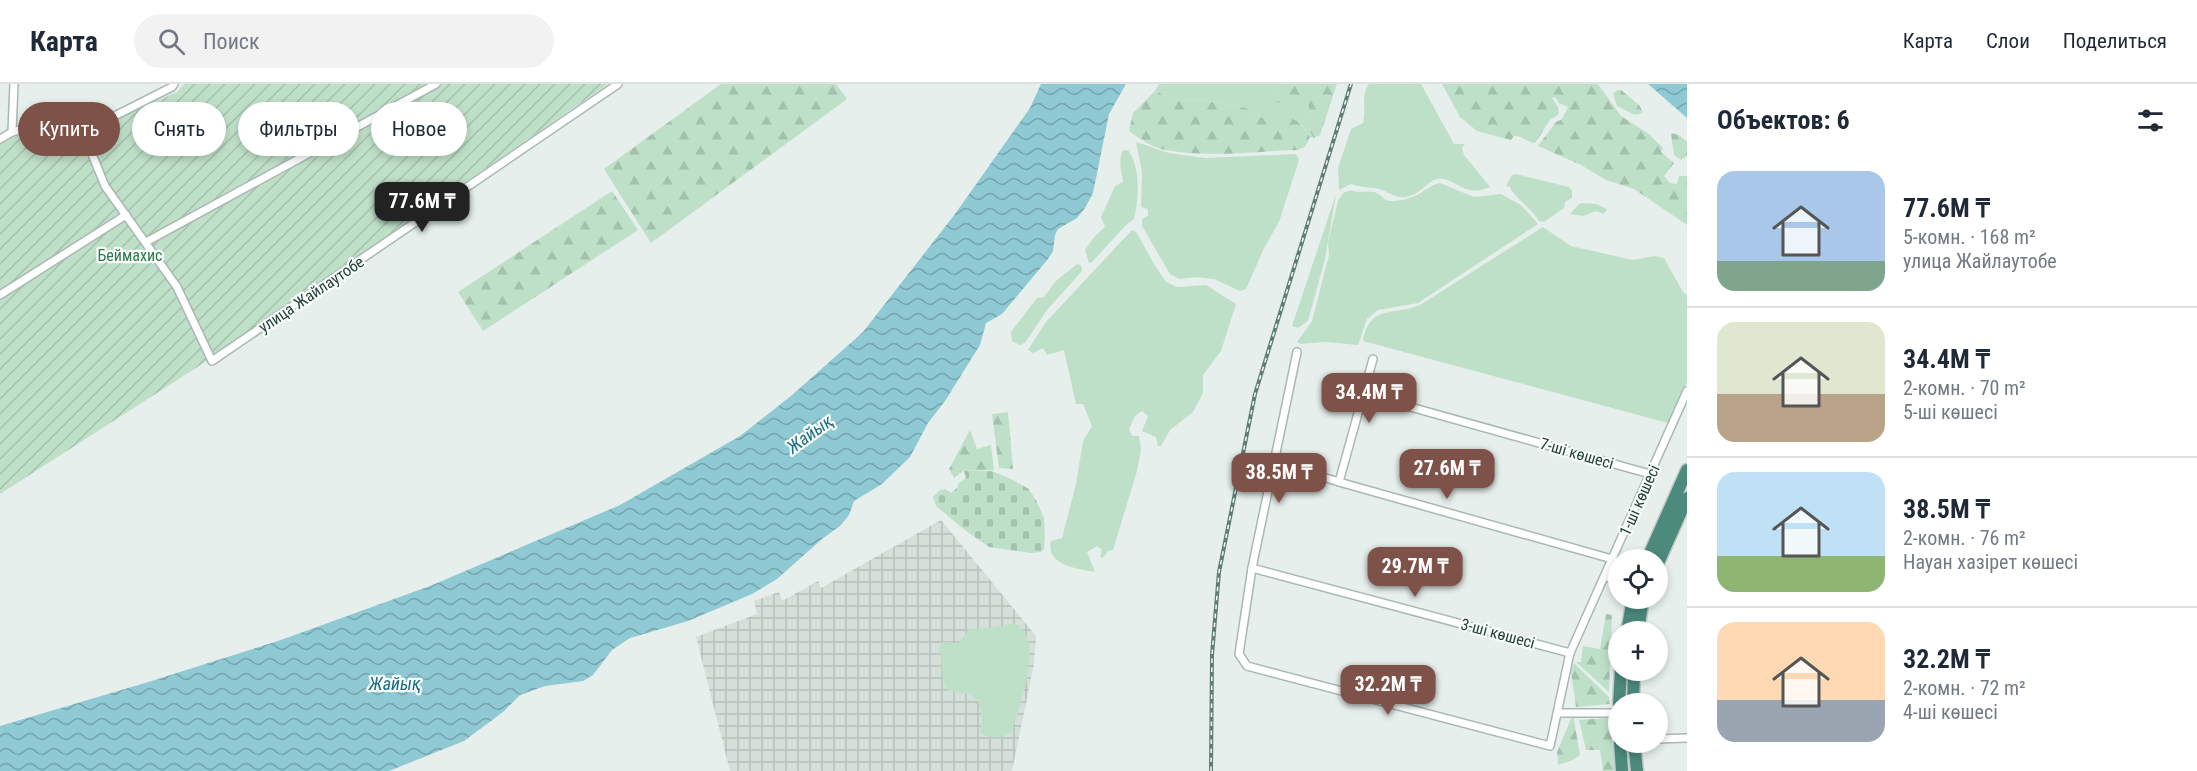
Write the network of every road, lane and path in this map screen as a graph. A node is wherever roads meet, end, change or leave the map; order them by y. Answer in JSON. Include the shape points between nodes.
{"nodes":[{"id":1,"x":14,"y":84,"type":"edge"},
{"id":2,"x":174,"y":84,"type":"edge"},
{"id":3,"x":436,"y":84,"type":"edge"},
{"id":4,"x":618,"y":84,"type":"edge"},
{"id":5,"x":18,"y":130,"type":"edge"},
{"id":6,"x":12,"y":132,"type":"junction"},
{"id":7,"x":0,"y":139,"type":"edge"},
{"id":8,"x":126,"y":215,"type":"junction"},
{"id":9,"x":146,"y":242,"type":"junction"},
{"id":10,"x":0,"y":295,"type":"edge"},
{"id":11,"x":1297,"y":351,"type":"dead end"},
{"id":12,"x":1373,"y":359,"type":"dead end"},
{"id":13,"x":1687,"y":392,"type":"edge"},
{"id":14,"x":1364,"y":394,"type":"junction"},
{"id":15,"x":1275,"y":462,"type":"junction"},
{"id":16,"x":1687,"y":470,"type":"edge"},
{"id":17,"x":1650,"y":474,"type":"junction"},
{"id":18,"x":1339,"y":482,"type":"junction"},
{"id":19,"x":1687,"y":498,"type":"edge"},
{"id":20,"x":1616,"y":549,"type":"edge"},
{"id":21,"x":1652,"y":549,"type":"edge"},
{"id":22,"x":1664,"y":549,"type":"edge"},
{"id":23,"x":1608,"y":558,"type":"edge"},
{"id":24,"x":1252,"y":568,"type":"junction"},
{"id":25,"x":1608,"y":569,"type":"edge"},
{"id":26,"x":1605,"y":576,"type":"junction"},
{"id":27,"x":1608,"y":577,"type":"edge"},
{"id":28,"x":1570,"y":652,"type":"junction"},
{"id":29,"x":1558,"y":712,"type":"junction"},
{"id":30,"x":1608,"y":712,"type":"edge"},
{"id":31,"x":1687,"y":738,"type":"edge"},
{"id":32,"x":1668,"y":739,"type":"edge"},
{"id":33,"x":1621,"y":753,"type":"edge"},
{"id":34,"x":1636,"y":753,"type":"edge"},
{"id":35,"x":1622,"y":771,"type":"edge"},
{"id":36,"x":1638,"y":771,"type":"edge"}],
"edges":[{"from":1,"to":6,"type":"street"},
{"from":2,"to":8,"type":"street","via":[[83,132],[105,186]]},
{"from":3,"to":9,"type":"street"},
{"from":4,"to":9,"type":"street","name":"улица Жайлаутобе","via":[[212,361],[177,287]]},
{"from":5,"to":6,"type":"street"},
{"from":6,"to":7,"type":"street"},
{"from":8,"to":9,"type":"street"},
{"from":8,"to":10,"type":"street"},
{"from":11,"to":15,"type":"street"},
{"from":12,"to":14,"type":"street"},
{"from":13,"to":17,"type":"street","name":"1-шi көшесі"},
{"from":14,"to":17,"type":"street","name":"7-шi көшесі"},
{"from":14,"to":18,"type":"street"},
{"from":15,"to":18,"type":"street"},
{"from":15,"to":24,"type":"street"},
{"from":16,"to":21,"type":"highway"},
{"from":17,"to":20,"type":"street","name":"1-шi көшесі"},
{"from":18,"to":23,"type":"street"},
{"from":19,"to":22,"type":"highway"},
{"from":24,"to":28,"type":"street","name":"3-шi көшесі"},
{"from":24,"to":29,"type":"street","name":"1-шi көшесі","via":[[1239,654],[1247,666],[1550,746]]},
{"from":25,"to":26,"type":"street","name":"1-шi көшесі"},
{"from":26,"to":27,"type":"street"},
{"from":26,"to":28,"type":"street","name":"1-шi көшесі"},
{"from":28,"to":29,"type":"street","name":"1-шi көшесі"},
{"from":29,"to":30,"type":"street"},
{"from":31,"to":32,"type":"street"},
{"from":33,"to":35,"type":"highway"},
{"from":34,"to":36,"type":"highway"}]}
